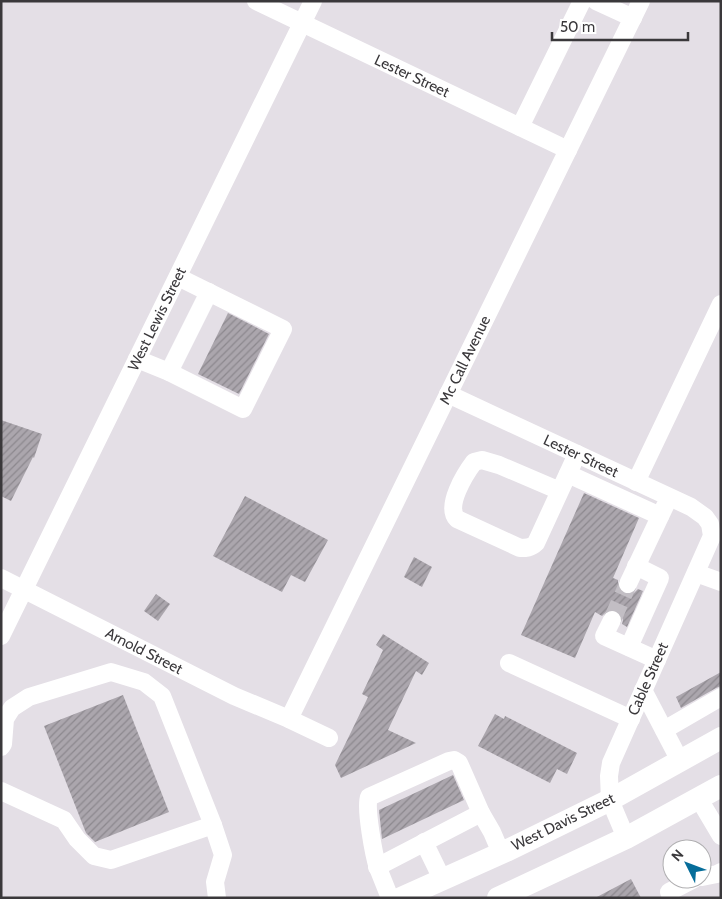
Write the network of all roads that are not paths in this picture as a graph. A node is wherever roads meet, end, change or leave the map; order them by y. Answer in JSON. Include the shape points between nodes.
{"nodes":[{"id":1,"x":256,"y":1,"type":"edge"},
{"id":2,"x":313,"y":1,"type":"edge"},
{"id":3,"x":582,"y":1,"type":"edge"},
{"id":4,"x":596,"y":1,"type":"edge"},
{"id":5,"x":642,"y":1,"type":"edge"},
{"id":6,"x":633,"y":18,"type":"junction"},
{"id":7,"x":302,"y":24,"type":"junction"},
{"id":8,"x":520,"y":127,"type":"junction"},
{"id":9,"x":568,"y":150,"type":"junction"},
{"id":10,"x":178,"y":277,"type":"junction"},
{"id":11,"x":209,"y":292,"type":"junction"},
{"id":12,"x":721,"y":304,"type":"edge"},
{"id":13,"x":137,"y":359,"type":"junction"},
{"id":14,"x":169,"y":372,"type":"junction"},
{"id":15,"x":448,"y":394,"type":"junction"},
{"id":16,"x":577,"y":454,"type":"junction"},
{"id":17,"x":568,"y":474,"type":"junction"},
{"id":18,"x":636,"y":482,"type":"junction"},
{"id":19,"x":560,"y":491,"type":"junction"},
{"id":20,"x":669,"y":497,"type":"junction"},
{"id":21,"x":660,"y":516,"type":"junction"},
{"id":22,"x":710,"y":524,"type":"joint"},
{"id":23,"x":636,"y":566,"type":"junction"},
{"id":24,"x":696,"y":573,"type":"junction"},
{"id":25,"x":1,"y":578,"type":"edge"},
{"id":26,"x":721,"y":582,"type":"edge"},
{"id":27,"x":628,"y":584,"type":"tunnel mouth"},
{"id":28,"x":24,"y":589,"type":"junction"},
{"id":29,"x":612,"y":620,"type":"tunnel mouth"},
{"id":30,"x":1,"y":636,"type":"edge"},
{"id":31,"x":629,"y":647,"type":"junction"},
{"id":32,"x":657,"y":660,"type":"junction"},
{"id":33,"x":509,"y":663,"type":"dead end"},
{"id":34,"x":643,"y":690,"type":"junction"},
{"id":35,"x":721,"y":697,"type":"edge"},
{"id":36,"x":630,"y":718,"type":"junction"},
{"id":37,"x":289,"y":719,"type":"junction"},
{"id":38,"x":664,"y":730,"type":"junction"},
{"id":39,"x":329,"y":738,"type":"dead end"},
{"id":40,"x":721,"y":738,"type":"edge"},
{"id":41,"x":1,"y":747,"type":"edge"},
{"id":42,"x":680,"y":761,"type":"junction"},
{"id":43,"x":721,"y":786,"type":"edge"},
{"id":44,"x":1,"y":791,"type":"edge"},
{"id":45,"x":699,"y":799,"type":"junction"},
{"id":46,"x":610,"y":800,"type":"junction"},
{"id":47,"x":481,"y":812,"type":"junction"},
{"id":48,"x":213,"y":825,"type":"junction"},
{"id":49,"x":721,"y":836,"type":"edge"},
{"id":50,"x":626,"y":838,"type":"junction"},
{"id":51,"x":424,"y":842,"type":"junction"},
{"id":52,"x":502,"y":853,"type":"junction"},
{"id":53,"x":377,"y":866,"type":"junction"},
{"id":54,"x":442,"y":879,"type":"junction"},
{"id":55,"x":675,"y":889,"type":"edge"},
{"id":56,"x":669,"y":892,"type":"dead end"},
{"id":57,"x":217,"y":898,"type":"edge"},
{"id":58,"x":390,"y":898,"type":"edge"},
{"id":59,"x":402,"y":898,"type":"edge"},
{"id":60,"x":498,"y":898,"type":"edge"}],
"edges":[{"from":1,"to":7,"type":"street","name":"Lester Street"},
{"from":2,"to":7,"type":"street","name":"West Lewis Street"},
{"from":3,"to":8,"type":"street"},
{"from":4,"to":6,"type":"street"},
{"from":5,"to":6,"type":"street","name":"Mc Call Avenue"},
{"from":6,"to":9,"type":"street","name":"Mc Call Avenue"},
{"from":7,"to":8,"type":"street","name":"Lester Street"},
{"from":7,"to":10,"type":"street","name":"West Lewis Street"},
{"from":8,"to":9,"type":"street","name":"Lester Street"},
{"from":9,"to":15,"type":"street","name":"Mc Call Avenue"},
{"from":10,"to":11,"type":"street"},
{"from":10,"to":13,"type":"street","name":"West Lewis Street"},
{"from":11,"to":14,"type":"street"},
{"from":11,"to":14,"type":"street","via":[[283,329],[248,400],[243,409]]},
{"from":12,"to":18,"type":"street"},
{"from":13,"to":14,"type":"street"},
{"from":13,"to":28,"type":"street","name":"West Lewis Street"},
{"from":15,"to":16,"type":"street","name":"Lester Street"},
{"from":15,"to":37,"type":"street","name":"Mc Call Avenue"},
{"from":16,"to":17,"type":"street"},
{"from":16,"to":18,"type":"street","name":"Lester Street"},
{"from":17,"to":19,"type":"street"},
{"from":17,"to":21,"type":"street"},
{"from":18,"to":20,"type":"street","name":"Lester Street"},
{"from":19,"to":19,"type":"street","via":[[536,543],[527,548],[520,548],[454,515],[454,502],[467,472],[474,462],[482,460]]},
{"from":20,"to":21,"type":"street"},
{"from":20,"to":22,"type":"street","name":"Lester Street","via":[[705,517]]},
{"from":21,"to":23,"type":"street"},
{"from":22,"to":24,"type":"street","name":"Cable Street","via":[[712,536]]},
{"from":23,"to":27,"type":"street"},
{"from":23,"to":31,"type":"street","via":[[660,578]]},
{"from":24,"to":26,"type":"street"},
{"from":24,"to":32,"type":"street","name":"Cable Street"},
{"from":25,"to":28,"type":"street","name":"Arnold Street"},
{"from":28,"to":30,"type":"street","name":"West Lewis Street"},
{"from":28,"to":37,"type":"street","name":"Arnold Street","via":[[234,696]]},
{"from":29,"to":31,"type":"street","via":[[604,636]]},
{"from":31,"to":32,"type":"street"},
{"from":32,"to":34,"type":"street","name":"Cable Street"},
{"from":33,"to":36,"type":"street"},
{"from":34,"to":36,"type":"street","name":"Cable Street"},
{"from":34,"to":38,"type":"street"},
{"from":35,"to":38,"type":"street"},
{"from":36,"to":46,"type":"street","name":"Cable Street","via":[[611,763]]},
{"from":37,"to":39,"type":"street","name":"Arnold Street"},
{"from":38,"to":42,"type":"street"},
{"from":40,"to":42,"type":"main road","name":"West Davis Street"},
{"from":41,"to":48,"type":"street","via":[[6,719],[12,708],[29,697],[110,672],[144,682],[162,696]]},
{"from":42,"to":46,"type":"main road","name":"West Davis Street"},
{"from":43,"to":45,"type":"main road"},
{"from":44,"to":48,"type":"street","via":[[64,820],[76,839],[94,856],[111,860]]},
{"from":45,"to":49,"type":"street"},
{"from":45,"to":50,"type":"main road"},
{"from":46,"to":50,"type":"street","name":"Cable Street"},
{"from":46,"to":52,"type":"main road","name":"West Davis Street"},
{"from":47,"to":51,"type":"street"},
{"from":47,"to":52,"type":"street"},
{"from":47,"to":53,"type":"street","via":[[459,763],[454,760],[370,797],[367,802],[368,818]]},
{"from":48,"to":57,"type":"street","via":[[223,855],[215,882]]},
{"from":50,"to":60,"type":"main road"},
{"from":51,"to":53,"type":"street"},
{"from":51,"to":54,"type":"street"},
{"from":52,"to":54,"type":"main road","name":"West Davis Street"},
{"from":53,"to":58,"type":"street"},
{"from":54,"to":59,"type":"main road","name":"West Davis Street"},
{"from":55,"to":56,"type":"street"}]}
